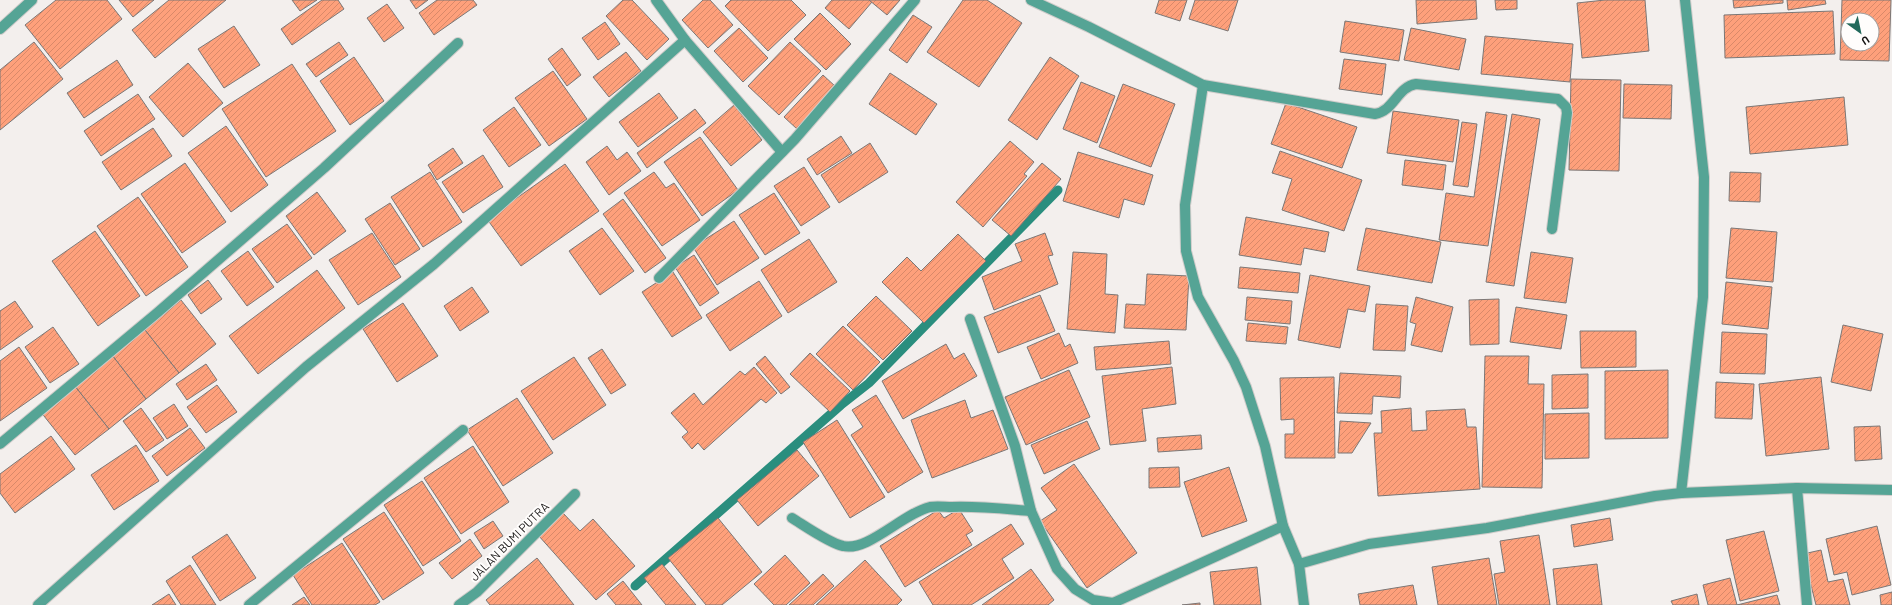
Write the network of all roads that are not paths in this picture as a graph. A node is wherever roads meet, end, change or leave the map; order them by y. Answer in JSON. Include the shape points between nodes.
{"nodes":[{"id":1,"x":32,"y":0,"type":"edge"},
{"id":2,"x":656,"y":0,"type":"edge"},
{"id":3,"x":915,"y":0,"type":"edge"},
{"id":4,"x":1685,"y":0,"type":"edge"},
{"id":5,"x":1033,"y":1,"type":"edge"},
{"id":6,"x":0,"y":29,"type":"edge"},
{"id":7,"x":685,"y":40,"type":"junction"},
{"id":8,"x":458,"y":43,"type":"dead end"},
{"id":9,"x":1203,"y":86,"type":"junction"},
{"id":10,"x":782,"y":152,"type":"junction"},
{"id":11,"x":1552,"y":229,"type":"dead end"},
{"id":12,"x":659,"y":278,"type":"dead end"},
{"id":13,"x":970,"y":319,"type":"dead end"},
{"id":14,"x":463,"y":430,"type":"dead end"},
{"id":15,"x":0,"y":444,"type":"edge"},
{"id":16,"x":1797,"y":488,"type":"junction"},
{"id":17,"x":1892,"y":490,"type":"edge"},
{"id":18,"x":1682,"y":493,"type":"junction"},
{"id":19,"x":575,"y":494,"type":"dead end"},
{"id":20,"x":1031,"y":511,"type":"junction"},
{"id":21,"x":792,"y":518,"type":"dead end"},
{"id":22,"x":1283,"y":526,"type":"junction"},
{"id":23,"x":1299,"y":564,"type":"junction"},
{"id":24,"x":38,"y":605,"type":"edge"},
{"id":25,"x":249,"y":605,"type":"edge"},
{"id":26,"x":460,"y":605,"type":"edge"},
{"id":27,"x":1304,"y":605,"type":"edge"},
{"id":28,"x":1807,"y":605,"type":"edge"}],
"edges":[{"from":1,"to":6,"type":"street"},
{"from":2,"to":7,"type":"street"},
{"from":3,"to":10,"type":"street"},
{"from":4,"to":18,"type":"street","via":[[1704,193],[1702,297]]},
{"from":5,"to":9,"type":"street"},
{"from":7,"to":10,"type":"street"},
{"from":7,"to":24,"type":"street","via":[[434,264],[306,367]]},
{"from":8,"to":15,"type":"street","via":[[324,168]]},
{"from":9,"to":11,"type":"street","via":[[1375,114],[1387,109],[1402,90],[1416,84],[1558,99],[1566,107],[1566,113]]},
{"from":9,"to":22,"type":"street","via":[[1185,205],[1186,251],[1198,297],[1246,387],[1265,446]]},
{"from":10,"to":12,"type":"street"},
{"from":13,"to":20,"type":"street","via":[[1015,446]]},
{"from":14,"to":25,"type":"street"},
{"from":16,"to":17,"type":"street"},
{"from":16,"to":18,"type":"street"},
{"from":16,"to":28,"type":"street"},
{"from":18,"to":23,"type":"street","via":[[1487,528],[1370,544]]},
{"from":19,"to":26,"type":"street","name":"JALAN BUMI PUTRA","via":[[477,592]]},
{"from":20,"to":21,"type":"street","via":[[977,506],[931,507],[899,522],[862,546],[851,547],[842,546]]},
{"from":20,"to":22,"type":"street","via":[[1057,569],[1075,589],[1093,600],[1112,603]]},
{"from":22,"to":23,"type":"street"},
{"from":23,"to":27,"type":"street"}]}
